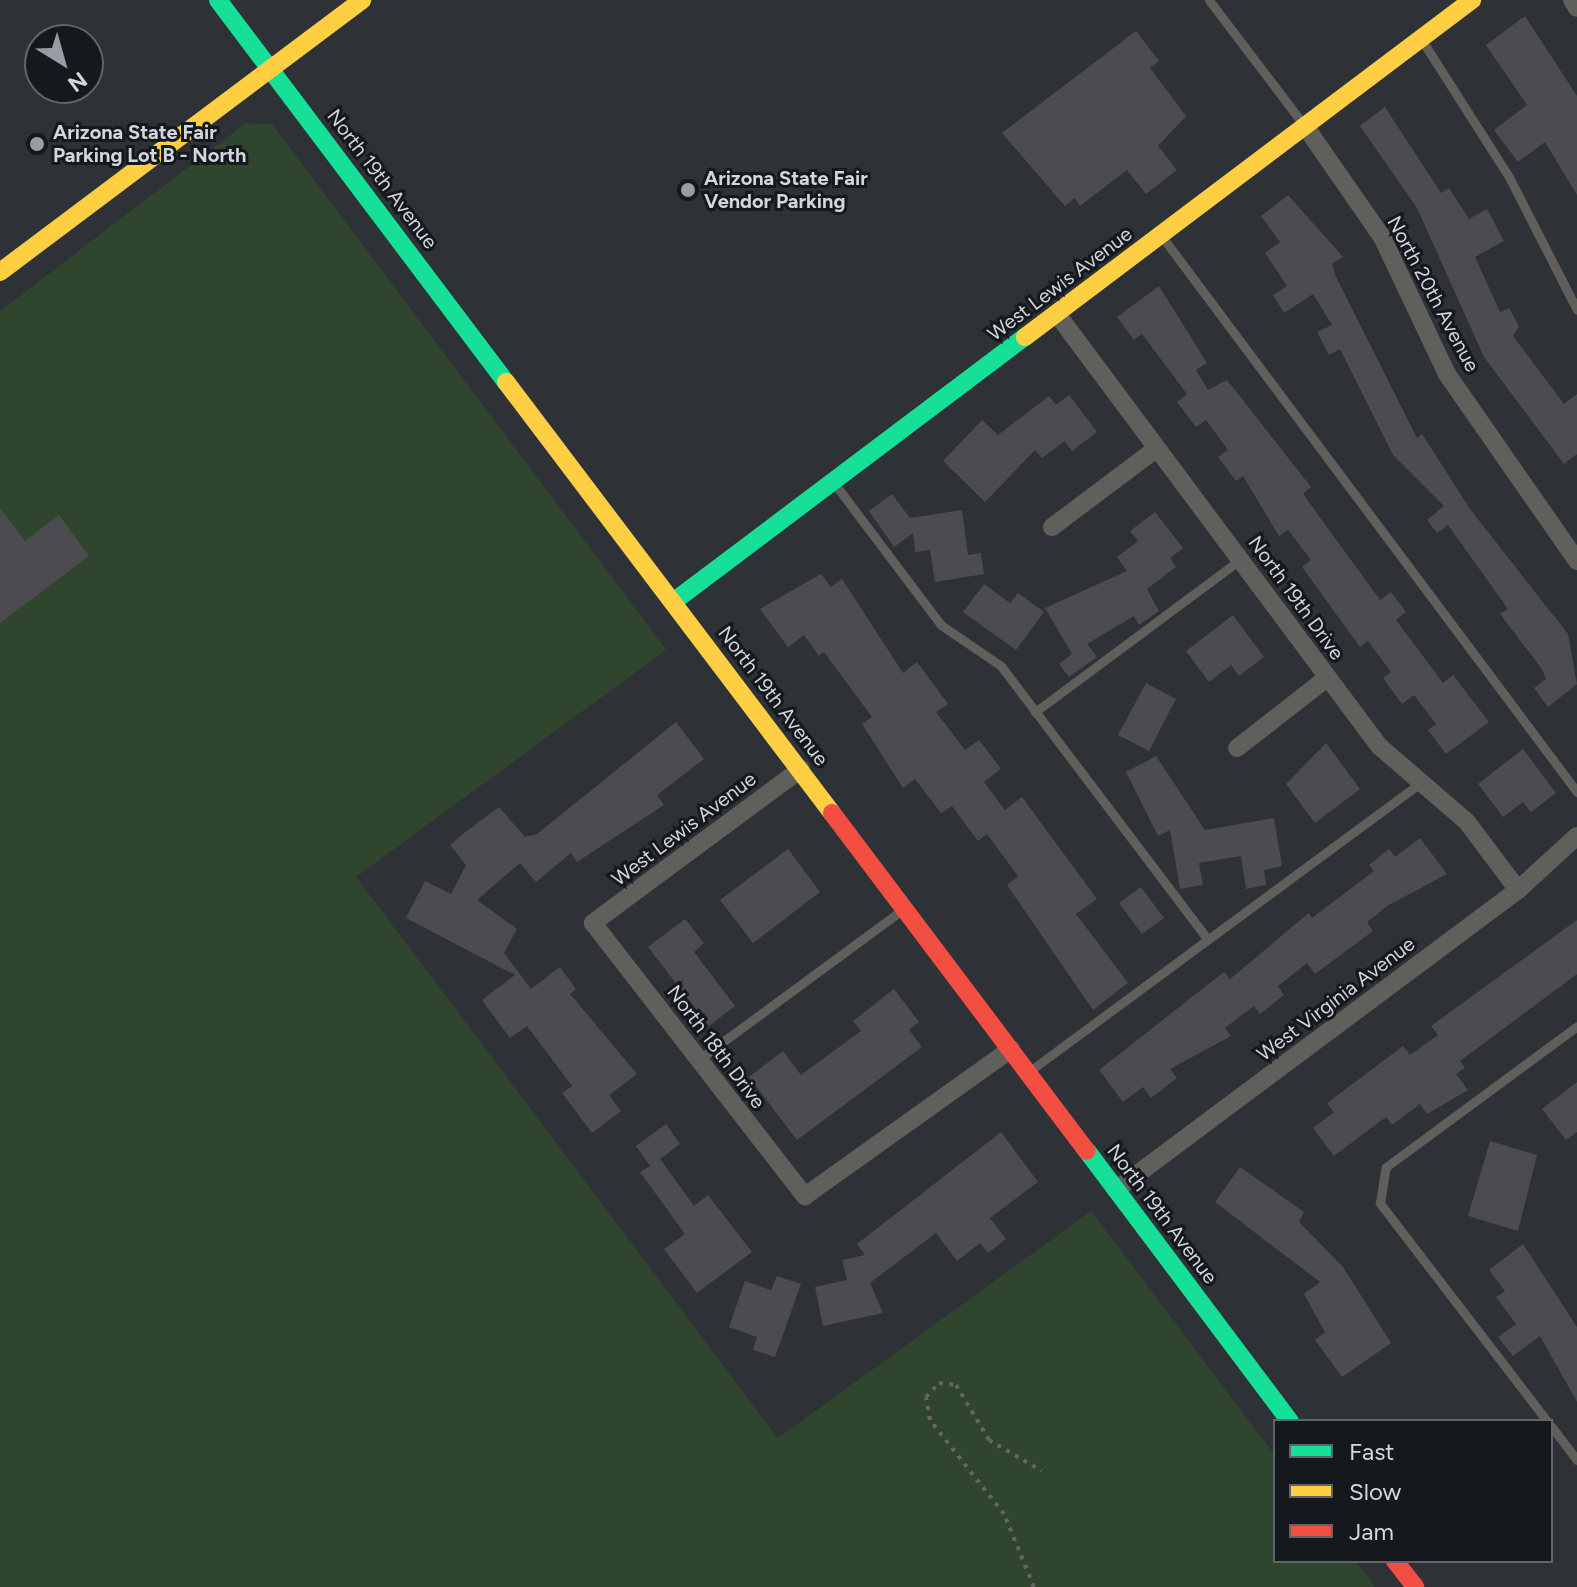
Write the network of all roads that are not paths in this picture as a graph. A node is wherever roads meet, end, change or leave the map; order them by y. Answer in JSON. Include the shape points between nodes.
{"nodes":[{"id":1,"x":218,"y":0,"type":"edge"},
{"id":2,"x":362,"y":0,"type":"edge"},
{"id":3,"x":1209,"y":0,"type":"edge"},
{"id":4,"x":1472,"y":0,"type":"edge"},
{"id":5,"x":1572,"y":0,"type":"edge"},
{"id":6,"x":1577,"y":8,"type":"edge"},
{"id":7,"x":1421,"y":39,"type":"junction"},
{"id":8,"x":272,"y":69,"type":"junction"},
{"id":9,"x":1305,"y":126,"type":"junction"},
{"id":10,"x":1161,"y":235,"type":"junction"},
{"id":11,"x":0,"y":272,"type":"edge"},
{"id":12,"x":1577,"y":310,"type":"edge"},
{"id":13,"x":1057,"y":314,"type":"junction"},
{"id":14,"x":1156,"y":449,"type":"junction"},
{"id":15,"x":834,"y":483,"type":"junction"},
{"id":16,"x":1052,"y":527,"type":"dead end"},
{"id":17,"x":1240,"y":560,"type":"junction"},
{"id":18,"x":1577,"y":561,"type":"edge"},
{"id":19,"x":673,"y":602,"type":"junction"},
{"id":20,"x":1327,"y":678,"type":"junction"},
{"id":21,"x":1035,"y":712,"type":"junction"},
{"id":22,"x":1237,"y":748,"type":"dead end"},
{"id":23,"x":801,"y":769,"type":"junction"},
{"id":24,"x":1417,"y":785,"type":"junction"},
{"id":25,"x":1577,"y":792,"type":"edge"},
{"id":26,"x":1577,"y":836,"type":"edge"},
{"id":27,"x":1518,"y":890,"type":"junction"},
{"id":28,"x":905,"y":908,"type":"junction"},
{"id":29,"x":593,"y":923,"type":"joint"},
{"id":30,"x":1207,"y":938,"type":"junction"},
{"id":31,"x":1577,"y":1026,"type":"edge"},
{"id":32,"x":1011,"y":1049,"type":"junction"},
{"id":33,"x":698,"y":1060,"type":"junction"},
{"id":34,"x":1029,"y":1073,"type":"junction"},
{"id":35,"x":1116,"y":1190,"type":"junction"},
{"id":36,"x":1288,"y":1419,"type":"edge"},
{"id":37,"x":1545,"y":1419,"type":"edge"},
{"id":38,"x":1553,"y":1429,"type":"edge"},
{"id":39,"x":1577,"y":1460,"type":"edge"},
{"id":40,"x":1397,"y":1563,"type":"edge"},
{"id":41,"x":1415,"y":1587,"type":"edge"}],
"edges":[{"from":1,"to":8,"type":"main road","name":"North 19th Avenue"},
{"from":2,"to":8,"type":"main road"},
{"from":3,"to":9,"type":"lane"},
{"from":4,"to":7,"type":"main road","name":"West Lewis Avenue"},
{"from":5,"to":6,"type":"street"},
{"from":7,"to":9,"type":"main road","name":"West Lewis Avenue"},
{"from":7,"to":12,"type":"lane","via":[[1509,177]]},
{"from":8,"to":11,"type":"main road"},
{"from":8,"to":19,"type":"main road","name":"North 19th Avenue"},
{"from":9,"to":10,"type":"main road","name":"West Lewis Avenue"},
{"from":9,"to":18,"type":"street","name":"North 20th Avenue","via":[[1382,237],[1447,374]]},
{"from":10,"to":13,"type":"main road","name":"West Lewis Avenue"},
{"from":10,"to":25,"type":"lane"},
{"from":13,"to":14,"type":"street","name":"North 19th Drive"},
{"from":13,"to":15,"type":"main road","name":"West Lewis Avenue"},
{"from":14,"to":16,"type":"street"},
{"from":14,"to":17,"type":"street","name":"North 19th Drive"},
{"from":15,"to":19,"type":"main road","name":"West Lewis Avenue"},
{"from":15,"to":21,"type":"lane","via":[[941,625],[1001,666]]},
{"from":17,"to":20,"type":"street","name":"North 19th Drive"},
{"from":17,"to":21,"type":"lane"},
{"from":19,"to":23,"type":"main road","name":"North 19th Avenue"},
{"from":20,"to":22,"type":"street"},
{"from":20,"to":24,"type":"street","name":"North 19th Drive"},
{"from":21,"to":30,"type":"lane"},
{"from":23,"to":28,"type":"main road","name":"North 19th Avenue"},
{"from":23,"to":29,"type":"street","name":"West Lewis Avenue"},
{"from":24,"to":27,"type":"street","name":"North 19th Drive","via":[[1467,822]]},
{"from":24,"to":30,"type":"lane","via":[[1233,927]]},
{"from":26,"to":27,"type":"street","name":"West Virginia Avenue"},
{"from":27,"to":35,"type":"street","name":"West Virginia Avenue"},
{"from":28,"to":32,"type":"main road","name":"North 19th Avenue"},
{"from":28,"to":33,"type":"lane"},
{"from":29,"to":33,"type":"street","name":"North 18th Drive"},
{"from":30,"to":34,"type":"lane"},
{"from":31,"to":37,"type":"lane","via":[[1386,1167],[1380,1203]]},
{"from":32,"to":33,"type":"street","name":"North 18th Drive","via":[[805,1196]]},
{"from":32,"to":34,"type":"main road","name":"North 19th Avenue"},
{"from":34,"to":35,"type":"main road","name":"North 19th Avenue"},
{"from":35,"to":36,"type":"main road","name":"North 19th Avenue"},
{"from":38,"to":39,"type":"lane"},
{"from":40,"to":41,"type":"main road"}]}
